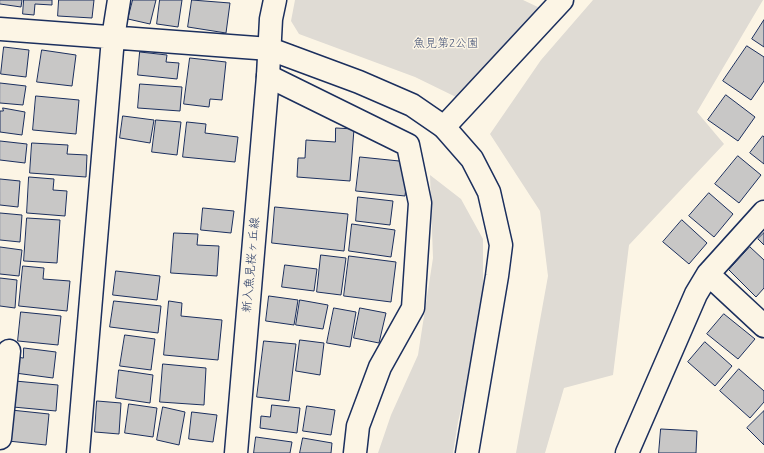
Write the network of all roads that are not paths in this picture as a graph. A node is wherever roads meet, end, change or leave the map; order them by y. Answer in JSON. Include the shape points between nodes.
{"nodes":[{"id":1,"x":120,"y":0,"type":"edge"},
{"id":2,"x":275,"y":0,"type":"edge"},
{"id":3,"x":562,"y":0,"type":"edge"},
{"id":4,"x":0,"y":29,"type":"edge"},
{"id":5,"x":113,"y":38,"type":"junction"},
{"id":6,"x":270,"y":49,"type":"junction"},
{"id":7,"x":268,"y":76,"type":"junction"},
{"id":8,"x":444,"y":127,"type":"junction"},
{"id":9,"x":764,"y":212,"type":"edge"},
{"id":10,"x":708,"y":274,"type":"junction"},
{"id":11,"x":764,"y":326,"type":"edge"},
{"id":12,"x":9,"y":350,"type":"dead end"},
{"id":13,"x":0,"y":438,"type":"edge"},
{"id":14,"x":78,"y":453,"type":"edge"},
{"id":15,"x":236,"y":453,"type":"edge"},
{"id":16,"x":355,"y":453,"type":"edge"},
{"id":17,"x":467,"y":453,"type":"edge"},
{"id":18,"x":627,"y":453,"type":"edge"}],
"edges":[{"from":1,"to":5,"type":"street"},
{"from":2,"to":6,"type":"street","via":[[271,19]]},
{"from":3,"to":8,"type":"street"},
{"from":4,"to":5,"type":"street"},
{"from":5,"to":6,"type":"street"},
{"from":5,"to":14,"type":"street"},
{"from":6,"to":7,"type":"street","name":"新入魚見桜ヶ丘線"},
{"from":6,"to":8,"type":"street","via":[[412,105]]},
{"from":7,"to":15,"type":"street","name":"新入魚見桜ヶ丘線"},
{"from":7,"to":16,"type":"street","via":[[408,145],[420,203],[413,308],[380,367],[358,426]]},
{"from":8,"to":17,"type":"street","via":[[472,159],[489,192],[501,245]]},
{"from":9,"to":10,"type":"street"},
{"from":10,"to":11,"type":"street"},
{"from":10,"to":18,"type":"street","via":[[696,294]]},
{"from":12,"to":13,"type":"street"}]}
